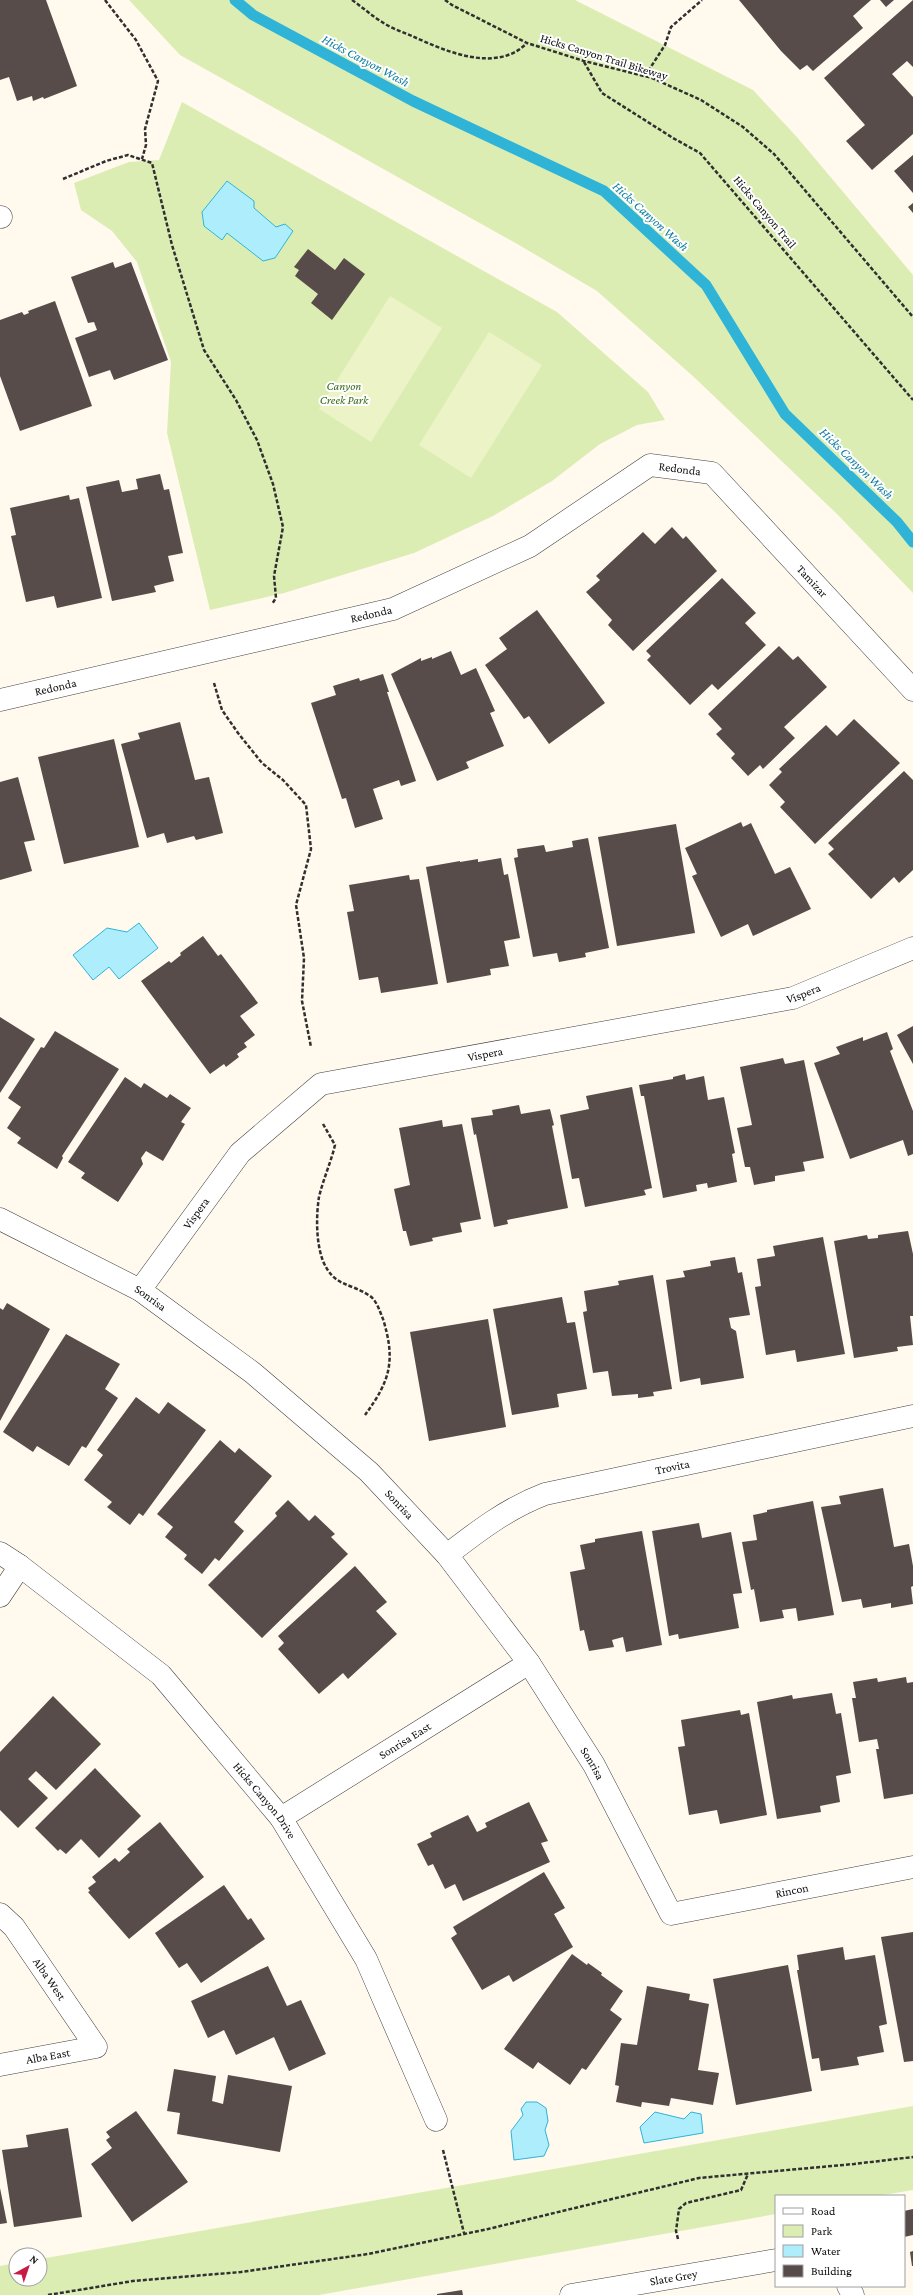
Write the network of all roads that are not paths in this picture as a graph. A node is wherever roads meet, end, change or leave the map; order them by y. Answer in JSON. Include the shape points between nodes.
{"nodes":[{"id":1,"x":712,"y":473,"type":"joint"},
{"id":2,"x":913,"y":690,"type":"edge"},
{"id":3,"x":0,"y":700,"type":"edge"},
{"id":4,"x":913,"y":948,"type":"edge"},
{"id":5,"x":0,"y":1219,"type":"edge"},
{"id":6,"x":140,"y":1290,"type":"junction"},
{"id":7,"x":913,"y":1416,"type":"edge"},
{"id":8,"x":0,"y":1553,"type":"edge"},
{"id":9,"x":447,"y":1555,"type":"junction"},
{"id":10,"x":20,"y":1566,"type":"junction"},
{"id":11,"x":0,"y":1596,"type":"edge"},
{"id":12,"x":529,"y":1663,"type":"junction"},
{"id":13,"x":281,"y":1818,"type":"junction"},
{"id":14,"x":913,"y":1867,"type":"edge"},
{"id":15,"x":0,"y":1914,"type":"edge"},
{"id":16,"x":671,"y":1914,"type":"joint"},
{"id":17,"x":96,"y":2047,"type":"joint"},
{"id":18,"x":0,"y":2065,"type":"edge"},
{"id":19,"x":436,"y":2120,"type":"dead end"},
{"id":20,"x":775,"y":2260,"type":"edge"},
{"id":21,"x":571,"y":2295,"type":"edge"}],
"edges":[{"from":1,"to":2,"type":"street","name":"Tamizar"},
{"from":1,"to":3,"type":"street","name":"Redonda","via":[[650,465],[530,546],[393,609]]},
{"from":4,"to":6,"type":"street","name":"Vispera","via":[[793,998],[321,1084],[240,1153]]},
{"from":5,"to":6,"type":"street","name":"Sonrisa"},
{"from":6,"to":9,"type":"street","name":"Sonrisa","via":[[254,1373],[369,1472]]},
{"from":7,"to":9,"type":"street","name":"Trovita","via":[[545,1494],[522,1502],[488,1523]]},
{"from":8,"to":10,"type":"street","name":"Hicks Canyon Drive"},
{"from":9,"to":12,"type":"street","name":"Sonrisa"},
{"from":10,"to":11,"type":"street"},
{"from":10,"to":13,"type":"street","name":"Hicks Canyon Drive","via":[[161,1675]]},
{"from":12,"to":13,"type":"street","name":"Sonrisa East"},
{"from":12,"to":16,"type":"street","name":"Sonrisa","via":[[594,1765]]},
{"from":13,"to":19,"type":"street","name":"Hicks Canyon Drive","via":[[366,1959]]},
{"from":14,"to":16,"type":"street","name":"Rincon"},
{"from":15,"to":17,"type":"street","name":"Alba West","via":[[14,1927]]},
{"from":17,"to":18,"type":"street","name":"Alba East"},
{"from":20,"to":21,"type":"street","name":"Slate Grey"}]}
